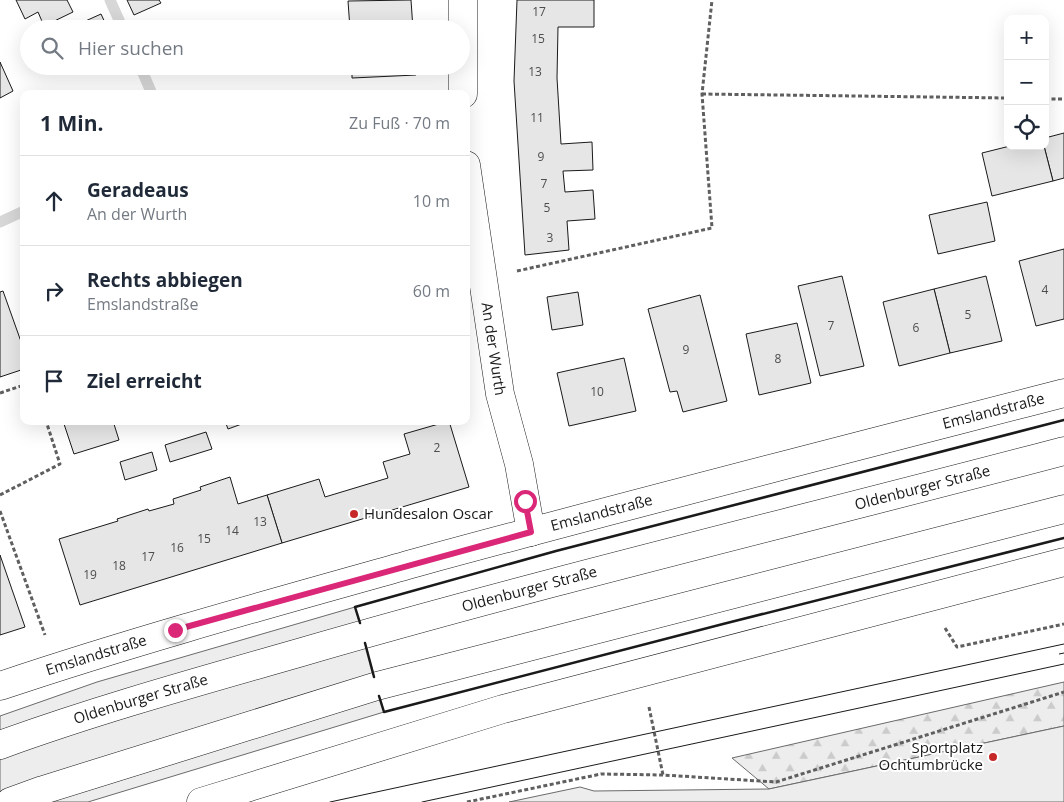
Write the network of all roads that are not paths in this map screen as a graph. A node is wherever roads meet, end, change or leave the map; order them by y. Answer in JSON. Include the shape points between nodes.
{"nodes":[{"id":1,"x":463,"y":0,"type":"edge"},
{"id":2,"x":463,"y":20,"type":"edge"},
{"id":3,"x":462,"y":75,"type":"edge"},
{"id":4,"x":462,"y":90,"type":"edge"},
{"id":5,"x":470,"y":192,"type":"edge"},
{"id":6,"x":1064,"y":393,"type":"edge"},
{"id":7,"x":1064,"y":451,"type":"edge"},
{"id":8,"x":1064,"y":509,"type":"edge"},
{"id":9,"x":531,"y":532,"type":"junction"},
{"id":10,"x":1064,"y":562,"type":"edge"},
{"id":11,"x":0,"y":686,"type":"edge"},
{"id":12,"x":0,"y":745,"type":"edge"},
{"id":13,"x":10,"y":802,"type":"edge"},
{"id":14,"x":200,"y":802,"type":"edge"}],
"edges":[{"from":1,"to":2,"type":"main road"},
{"from":3,"to":4,"type":"main road"},
{"from":5,"to":9,"type":"main road","name":"An der Wurth","via":[[500,394],[519,464]]},
{"from":6,"to":9,"type":"main road","name":"Emslandstraße"},
{"from":7,"to":12,"type":"main road","name":"Oldenburger Straße","via":[[363,634],[174,688]]},
{"from":8,"to":13,"type":"main road","via":[[377,686],[52,786]]},
{"from":9,"to":11,"type":"main road","name":"Emslandstraße","via":[[175,630]]},
{"from":10,"to":14,"type":"main road","via":[[503,708]]}]}
